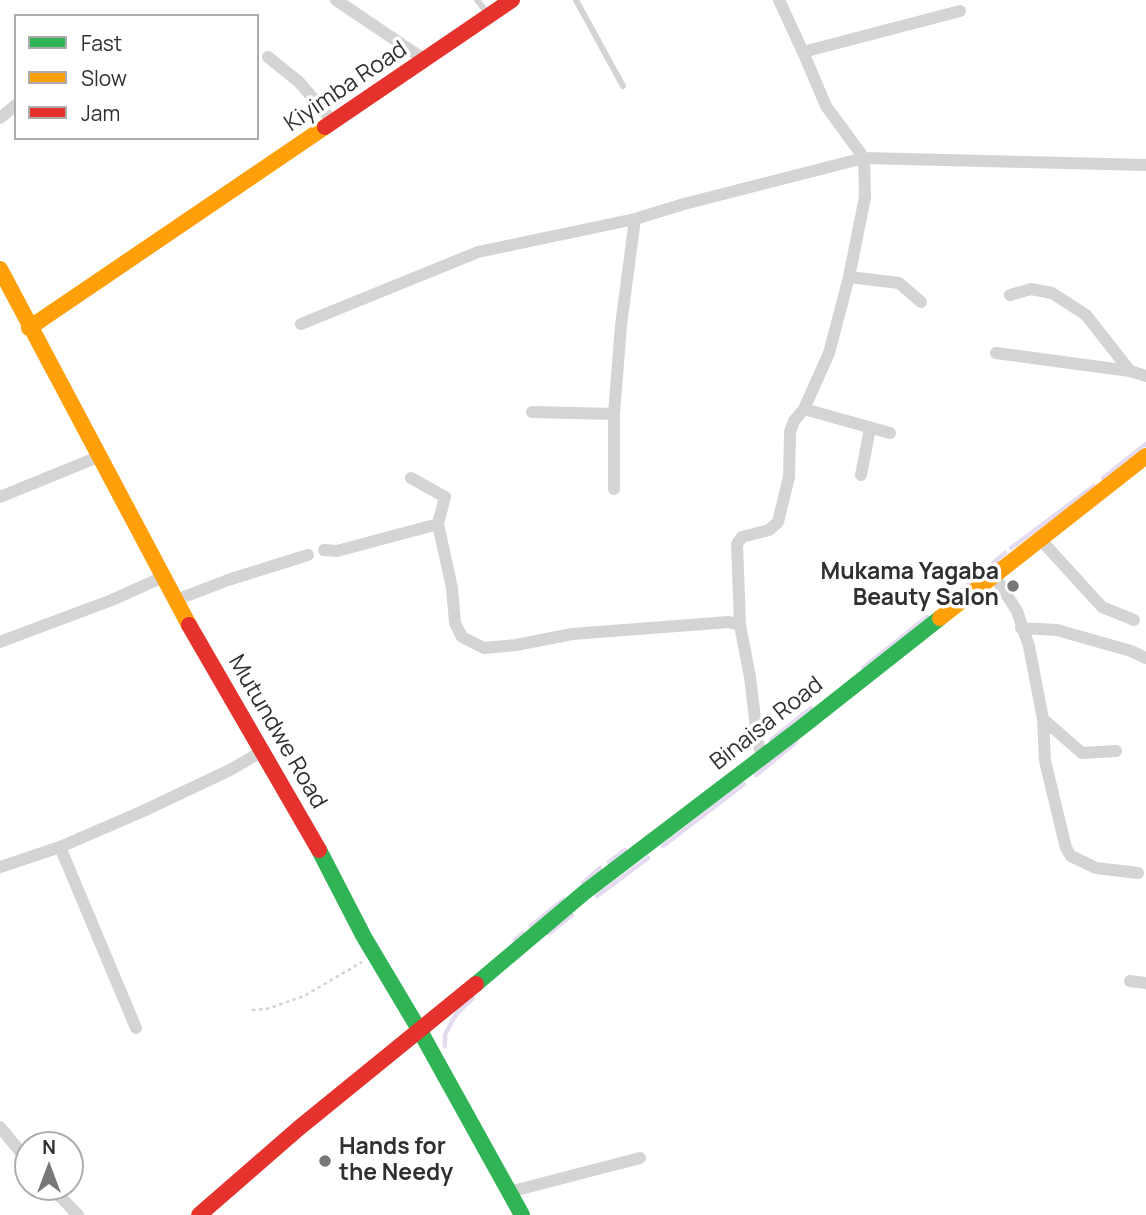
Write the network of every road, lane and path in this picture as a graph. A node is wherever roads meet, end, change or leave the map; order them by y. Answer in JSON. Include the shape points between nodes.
{"nodes":[{"id":1,"x":336,"y":0,"type":"edge"},
{"id":2,"x":477,"y":0,"type":"edge"},
{"id":3,"x":512,"y":0,"type":"edge"},
{"id":4,"x":576,"y":0,"type":"edge"},
{"id":5,"x":779,"y":0,"type":"edge"},
{"id":6,"x":960,"y":11,"type":"dead end"},
{"id":7,"x":490,"y":16,"type":"junction"},
{"id":8,"x":803,"y":52,"type":"junction"},
{"id":9,"x":268,"y":57,"type":"dead end"},
{"id":10,"x":425,"y":60,"type":"junction"},
{"id":11,"x":624,"y":86,"type":"dead end"},
{"id":12,"x":14,"y":107,"type":"edge"},
{"id":13,"x":0,"y":118,"type":"edge"},
{"id":14,"x":334,"y":122,"type":"junction"},
{"id":15,"x":864,"y":158,"type":"junction"},
{"id":16,"x":1146,"y":165,"type":"edge"},
{"id":17,"x":635,"y":219,"type":"junction"},
{"id":18,"x":0,"y":269,"type":"edge"},
{"id":19,"x":849,"y":277,"type":"junction"},
{"id":20,"x":1010,"y":295,"type":"dead end"},
{"id":21,"x":921,"y":302,"type":"dead end"},
{"id":22,"x":301,"y":324,"type":"dead end"},
{"id":23,"x":29,"y":328,"type":"junction"},
{"id":24,"x":996,"y":353,"type":"dead end"},
{"id":25,"x":1130,"y":371,"type":"junction"},
{"id":26,"x":1146,"y":376,"type":"edge"},
{"id":27,"x":804,"y":409,"type":"junction"},
{"id":28,"x":532,"y":412,"type":"dead end"},
{"id":29,"x":614,"y":414,"type":"junction"},
{"id":30,"x":870,"y":428,"type":"junction"},
{"id":31,"x":890,"y":433,"type":"dead end"},
{"id":32,"x":1146,"y":456,"type":"edge"},
{"id":33,"x":98,"y":457,"type":"junction"},
{"id":34,"x":861,"y":475,"type":"dead end"},
{"id":35,"x":411,"y":478,"type":"dead end"},
{"id":36,"x":614,"y":489,"type":"dead end"},
{"id":37,"x":0,"y":497,"type":"edge"},
{"id":38,"x":438,"y":524,"type":"junction"},
{"id":39,"x":1040,"y":539,"type":"junction"},
{"id":40,"x":324,"y":550,"type":"dead end"},
{"id":41,"x":308,"y":555,"type":"dead end"},
{"id":42,"x":994,"y":575,"type":"junction"},
{"id":43,"x":163,"y":577,"type":"junction"},
{"id":44,"x":176,"y":600,"type":"junction"},
{"id":45,"x":1134,"y":620,"type":"dead end"},
{"id":46,"x":740,"y":625,"type":"junction"},
{"id":47,"x":1021,"y":628,"type":"junction"},
{"id":48,"x":0,"y":642,"type":"edge"},
{"id":49,"x":1146,"y":658,"type":"edge"},
{"id":50,"x":1042,"y":719,"type":"junction"},
{"id":51,"x":1116,"y":751,"type":"dead end"},
{"id":52,"x":261,"y":752,"type":"junction"},
{"id":53,"x":763,"y":757,"type":"junction"},
{"id":54,"x":60,"y":847,"type":"junction"},
{"id":55,"x":0,"y":867,"type":"edge"},
{"id":56,"x":1138,"y":873,"type":"dead end"},
{"id":57,"x":375,"y":956,"type":"junction"},
{"id":58,"x":1130,"y":981,"type":"dead end"},
{"id":59,"x":1146,"y":983,"type":"edge"},
{"id":60,"x":252,"y":1010,"type":"dead end"},
{"id":61,"x":135,"y":1028,"type":"dead end"},
{"id":62,"x":420,"y":1031,"type":"junction"},
{"id":63,"x":0,"y":1127,"type":"edge"},
{"id":64,"x":14,"y":1144,"type":"edge"},
{"id":65,"x":640,"y":1158,"type":"dead end"},
{"id":66,"x":509,"y":1192,"type":"junction"},
{"id":67,"x":64,"y":1201,"type":"edge"},
{"id":68,"x":78,"y":1215,"type":"edge"},
{"id":69,"x":198,"y":1215,"type":"edge"},
{"id":70,"x":522,"y":1215,"type":"edge"}],
"edges":[{"from":1,"to":10,"type":"street"},
{"from":2,"to":7,"type":"lane"},
{"from":3,"to":7,"type":"street","name":"Kiyimba Road"},
{"from":4,"to":11,"type":"lane"},
{"from":5,"to":8,"type":"street"},
{"from":6,"to":8,"type":"street"},
{"from":7,"to":10,"type":"street","name":"Kiyimba Road"},
{"from":8,"to":15,"type":"street","via":[[826,106]]},
{"from":9,"to":14,"type":"street"},
{"from":10,"to":14,"type":"street","name":"Kiyimba Road"},
{"from":12,"to":13,"type":"street"},
{"from":14,"to":23,"type":"street","name":"Kiyimba Road"},
{"from":15,"to":16,"type":"street"},
{"from":15,"to":17,"type":"street"},
{"from":15,"to":19,"type":"street","via":[[865,197]]},
{"from":17,"to":22,"type":"street","via":[[478,253]]},
{"from":17,"to":29,"type":"street"},
{"from":18,"to":23,"type":"street","name":"Mutundwe Road"},
{"from":19,"to":21,"type":"street","via":[[899,283]]},
{"from":19,"to":27,"type":"street","via":[[830,353]]},
{"from":20,"to":25,"type":"street","via":[[1031,289],[1052,293],[1086,315]]},
{"from":23,"to":33,"type":"street","name":"Mutundwe Road"},
{"from":24,"to":25,"type":"street"},
{"from":25,"to":26,"type":"street"},
{"from":27,"to":30,"type":"street"},
{"from":27,"to":46,"type":"street","via":[[790,432],[789,477],[778,522],[769,530],[742,537],[737,544]]},
{"from":28,"to":29,"type":"street"},
{"from":29,"to":36,"type":"street"},
{"from":30,"to":31,"type":"street"},
{"from":30,"to":34,"type":"street"},
{"from":32,"to":39,"type":"street","name":"Binaisa Road"},
{"from":33,"to":37,"type":"street"},
{"from":33,"to":43,"type":"street","name":"Mutundwe Road"},
{"from":35,"to":38,"type":"street","via":[[445,497]]},
{"from":38,"to":40,"type":"street","via":[[337,551]]},
{"from":38,"to":46,"type":"street","via":[[455,623],[462,637],[484,648],[572,634],[729,622]]},
{"from":39,"to":42,"type":"street","name":"Binaisa Road"},
{"from":39,"to":45,"type":"street","via":[[1102,607]]},
{"from":41,"to":44,"type":"street"},
{"from":42,"to":47,"type":"street","via":[[1017,611]]},
{"from":42,"to":53,"type":"street","name":"Binaisa Road"},
{"from":43,"to":44,"type":"street","name":"Mutundwe Road"},
{"from":43,"to":48,"type":"street"},
{"from":44,"to":52,"type":"street","name":"Mutundwe Road"},
{"from":46,"to":53,"type":"street"},
{"from":47,"to":49,"type":"street","via":[[1057,630]]},
{"from":47,"to":50,"type":"street","via":[[1029,646]]},
{"from":50,"to":51,"type":"street","via":[[1082,753]]},
{"from":50,"to":56,"type":"street","via":[[1045,761],[1071,856],[1097,868]]},
{"from":52,"to":54,"type":"street","via":[[183,793]]},
{"from":52,"to":57,"type":"street","name":"Mutundwe Road"},
{"from":53,"to":62,"type":"street","name":"Binaisa Road","via":[[585,892]]},
{"from":54,"to":55,"type":"street"},
{"from":54,"to":61,"type":"street"},
{"from":57,"to":60,"type":"path","via":[[304,996]]},
{"from":57,"to":62,"type":"street","name":"Mutundwe Road"},
{"from":58,"to":59,"type":"street"},
{"from":62,"to":66,"type":"street","name":"Mutundwe Road"},
{"from":62,"to":69,"type":"street","name":"Binaisa Road"},
{"from":63,"to":64,"type":"street"},
{"from":65,"to":66,"type":"street"},
{"from":66,"to":70,"type":"street","name":"Mutundwe Road"},
{"from":67,"to":68,"type":"street"}]}
